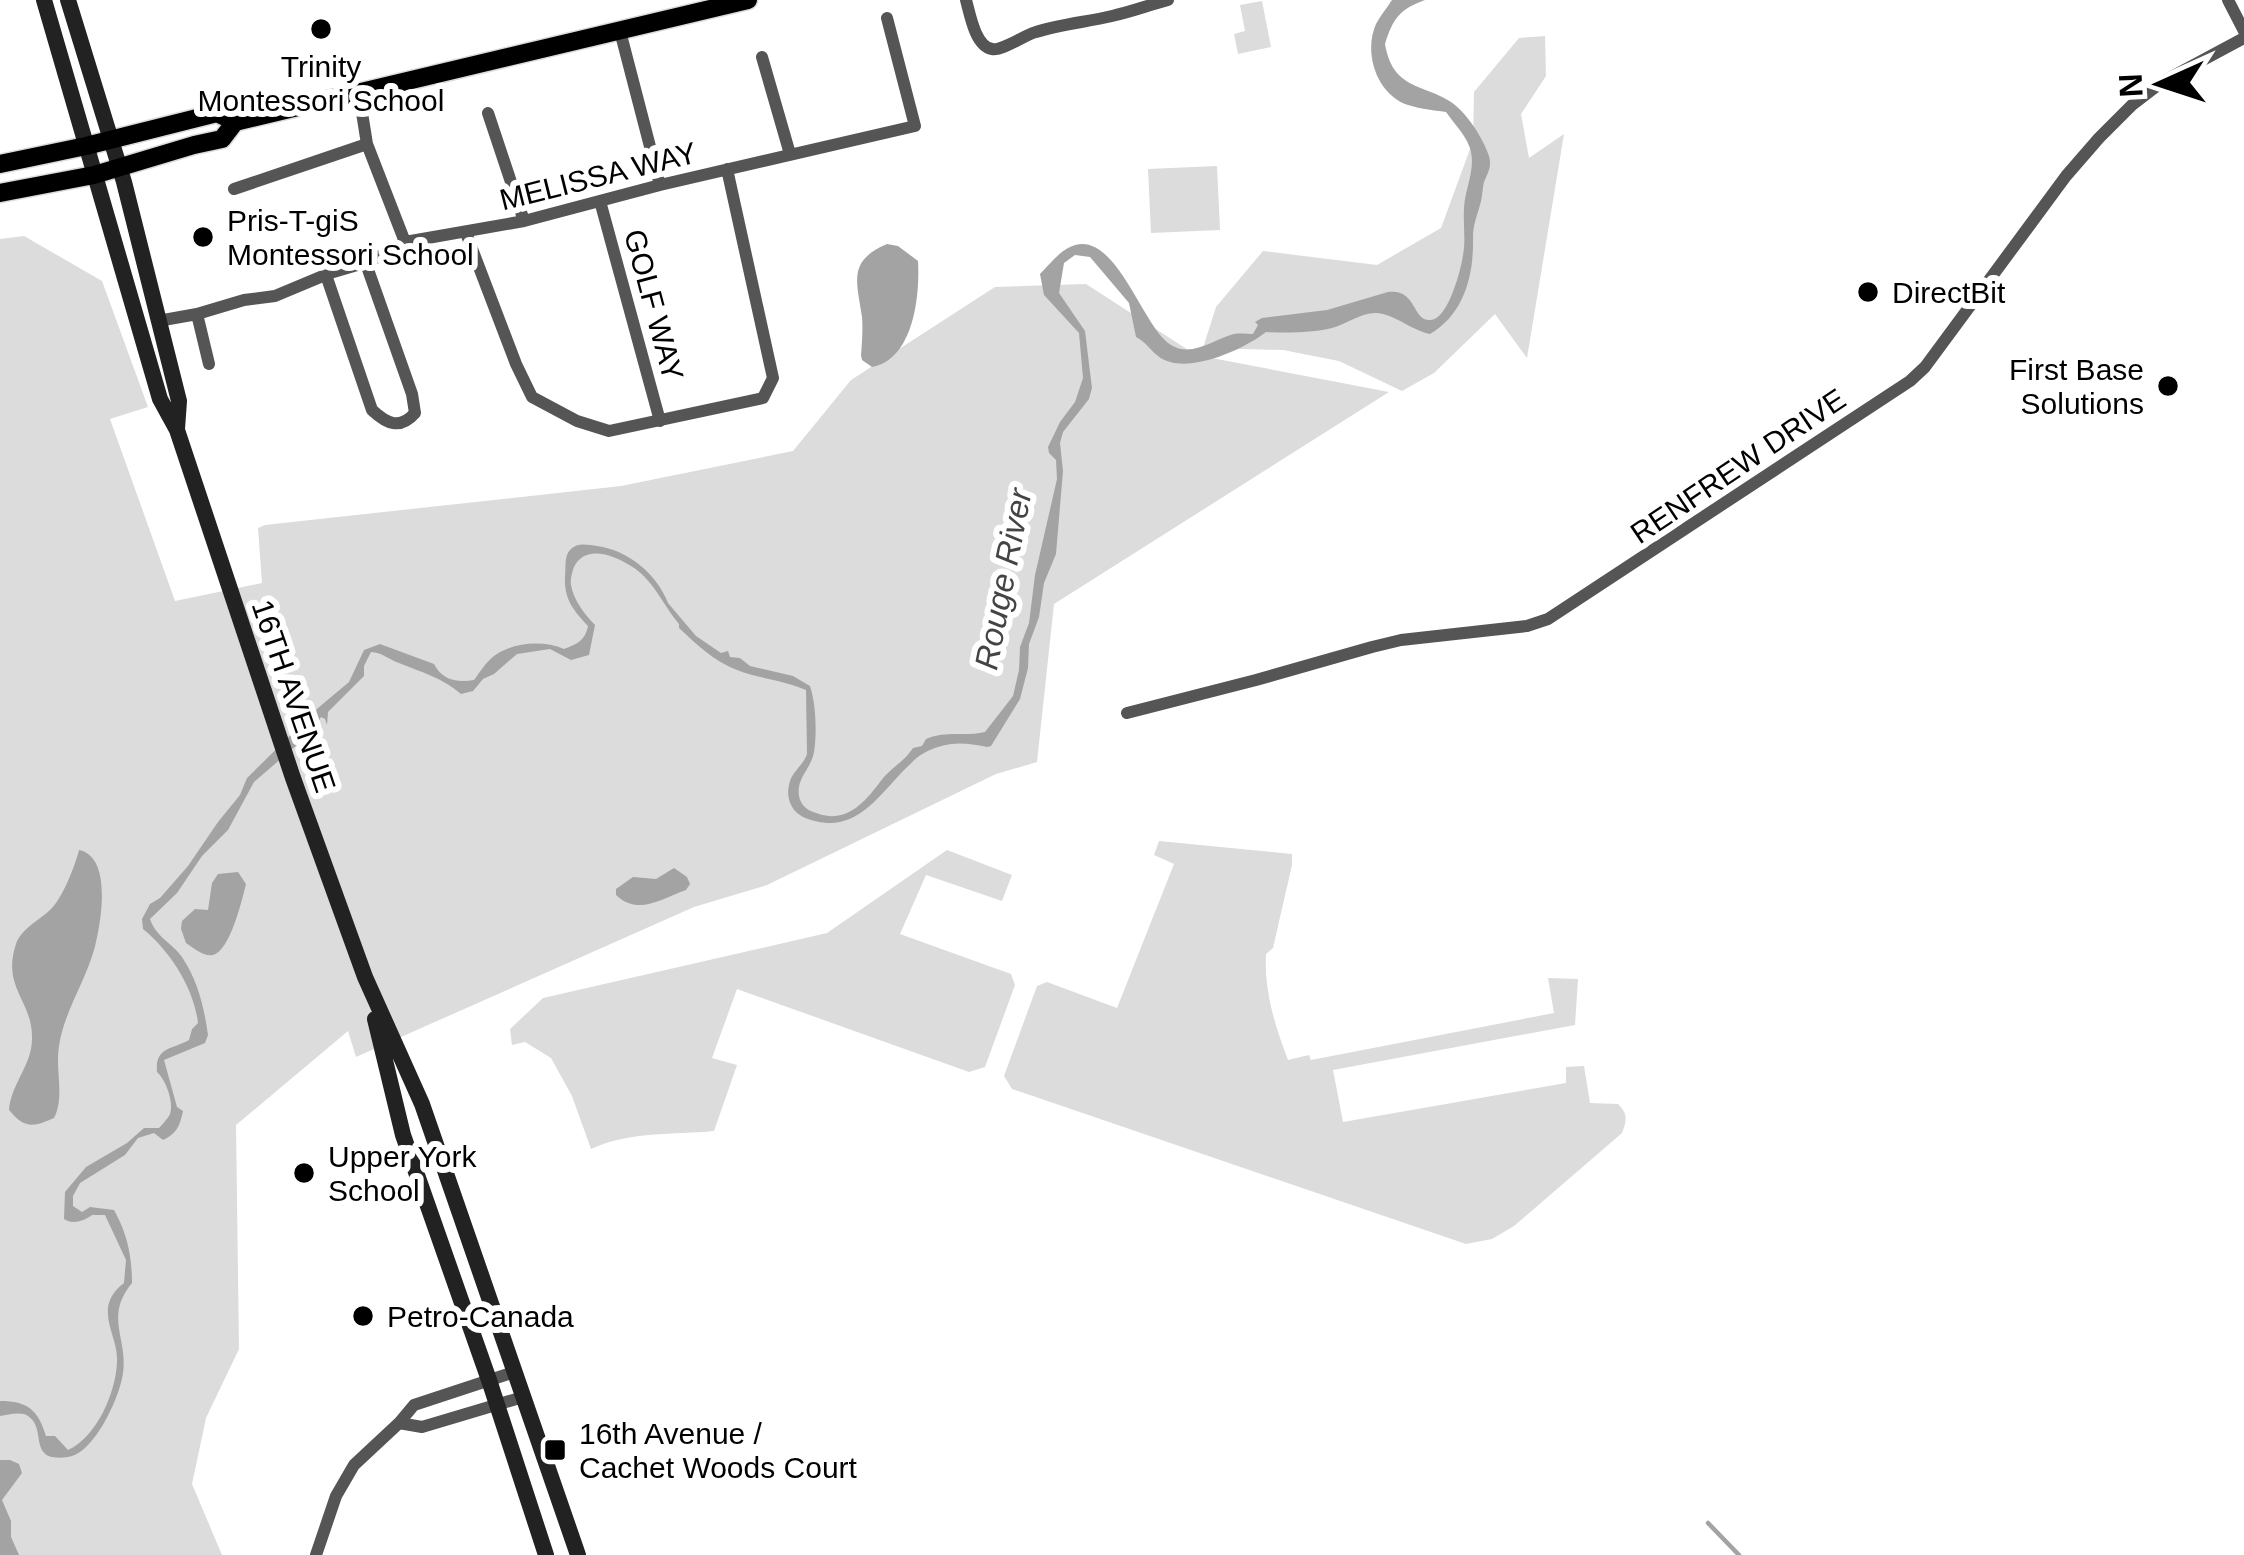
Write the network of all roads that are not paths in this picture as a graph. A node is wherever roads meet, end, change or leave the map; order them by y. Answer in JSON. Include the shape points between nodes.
{"nodes":[{"id":1,"x":44,"y":0,"type":"edge"},
{"id":2,"x":68,"y":0,"type":"edge"},
{"id":3,"x":748,"y":0,"type":"edge"},
{"id":4,"x":966,"y":0,"type":"edge"},
{"id":5,"x":1168,"y":0,"type":"edge"},
{"id":6,"x":2228,"y":0,"type":"edge"},
{"id":7,"x":887,"y":18,"type":"dead end"},
{"id":8,"x":620,"y":31,"type":"junction"},
{"id":9,"x":2244,"y":35,"type":"edge"},
{"id":10,"x":762,"y":57,"type":"dead end"},
{"id":11,"x":359,"y":94,"type":"junction"},
{"id":12,"x":488,"y":113,"type":"dead end"},
{"id":13,"x":235,"y":122,"type":"junction"},
{"id":14,"x":111,"y":140,"type":"junction"},
{"id":15,"x":367,"y":144,"type":"junction"},
{"id":16,"x":86,"y":146,"type":"junction"},
{"id":17,"x":790,"y":154,"type":"junction"},
{"id":18,"x":0,"y":164,"type":"edge"},
{"id":19,"x":120,"y":168,"type":"junction"},
{"id":20,"x":728,"y":169,"type":"junction"},
{"id":21,"x":94,"y":175,"type":"junction"},
{"id":22,"x":660,"y":185,"type":"junction"},
{"id":23,"x":234,"y":189,"type":"dead end"},
{"id":24,"x":0,"y":193,"type":"edge"},
{"id":25,"x":601,"y":201,"type":"junction"},
{"id":26,"x":524,"y":221,"type":"junction"},
{"id":27,"x":466,"y":233,"type":"junction"},
{"id":28,"x":405,"y":242,"type":"junction"},
{"id":29,"x":364,"y":261,"type":"junction"},
{"id":30,"x":326,"y":275,"type":"junction"},
{"id":31,"x":197,"y":314,"type":"junction"},
{"id":32,"x":158,"y":321,"type":"junction"},
{"id":33,"x":209,"y":364,"type":"dead end"},
{"id":34,"x":660,"y":421,"type":"junction"},
{"id":35,"x":177,"y":430,"type":"junction"},
{"id":36,"x":1127,"y":713,"type":"dead end"},
{"id":37,"x":364,"y":977,"type":"junction"},
{"id":38,"x":514,"y":1372,"type":"junction"},
{"id":39,"x":489,"y":1380,"type":"junction"},
{"id":40,"x":523,"y":1396,"type":"junction"},
{"id":41,"x":497,"y":1406,"type":"junction"},
{"id":42,"x":398,"y":1424,"type":"junction"},
{"id":43,"x":316,"y":1555,"type":"edge"},
{"id":44,"x":546,"y":1555,"type":"edge"},
{"id":45,"x":578,"y":1555,"type":"edge"}],
"edges":[{"from":1,"to":16,"type":"main road","name":"16TH AVENUE"},
{"from":2,"to":14,"type":"main road","name":"16TH AVENUE"},
{"from":3,"to":8,"type":"main road"},
{"from":4,"to":5,"type":"street","via":[[979,38],[994,50],[1020,36]]},
{"from":6,"to":9,"type":"street"},
{"from":7,"to":17,"type":"street","name":"MELISSA WAY","via":[[915,126]]},
{"from":8,"to":11,"type":"main road"},
{"from":8,"to":22,"type":"street"},
{"from":9,"to":36,"type":"street","name":"RENFREW DRIVE","via":[[2162,82],[2099,138],[1910,381],[1548,619],[1372,646]]},
{"from":10,"to":17,"type":"street"},
{"from":11,"to":13,"type":"main road"},
{"from":11,"to":15,"type":"street"},
{"from":12,"to":26,"type":"street"},
{"from":13,"to":14,"type":"main road","via":[[217,113]]},
{"from":13,"to":19,"type":"main road","via":[[222,140]]},
{"from":14,"to":16,"type":"main road"},
{"from":14,"to":19,"type":"main road","name":"16TH AVENUE"},
{"from":15,"to":23,"type":"street"},
{"from":15,"to":28,"type":"street"},
{"from":16,"to":18,"type":"main road"},
{"from":16,"to":21,"type":"main road","name":"16TH AVENUE"},
{"from":17,"to":20,"type":"street","name":"MELISSA WAY"},
{"from":19,"to":21,"type":"main road"},
{"from":19,"to":32,"type":"main road","name":"16TH AVENUE"},
{"from":20,"to":22,"type":"street","name":"MELISSA WAY"},
{"from":20,"to":34,"type":"street","via":[[773,378],[763,398]]},
{"from":21,"to":24,"type":"main road"},
{"from":21,"to":35,"type":"main road","name":"16TH AVENUE","via":[[160,399]]},
{"from":22,"to":25,"type":"street","name":"MELISSA WAY"},
{"from":25,"to":26,"type":"street","name":"MELISSA WAY"},
{"from":25,"to":34,"type":"street","name":"GOLF WAY"},
{"from":26,"to":27,"type":"street","name":"MELISSA WAY"},
{"from":27,"to":28,"type":"street","name":"MELISSA WAY"},
{"from":27,"to":34,"type":"street","via":[[532,397],[609,431]]},
{"from":28,"to":29,"type":"street","name":"MELISSA WAY"},
{"from":29,"to":30,"type":"street","name":"MELISSA WAY"},
{"from":29,"to":30,"type":"street","via":[[412,394],[415,413],[407,422],[383,421],[372,410]]},
{"from":30,"to":31,"type":"street","name":"MELISSA WAY"},
{"from":31,"to":32,"type":"street","name":"MELISSA WAY"},
{"from":31,"to":33,"type":"street"},
{"from":32,"to":35,"type":"main road","name":"16TH AVENUE"},
{"from":35,"to":37,"type":"main road","name":"16TH AVENUE"},
{"from":37,"to":38,"type":"main road","name":"16TH AVENUE","via":[[422,1104]]},
{"from":37,"to":39,"type":"main road","name":"16TH AVENUE","via":[[403,1135]]},
{"from":38,"to":39,"type":"street"},
{"from":38,"to":40,"type":"main road","name":"16TH AVENUE"},
{"from":39,"to":41,"type":"main road","name":"16TH AVENUE"},
{"from":39,"to":42,"type":"street","via":[[414,1405]]},
{"from":40,"to":41,"type":"street"},
{"from":40,"to":45,"type":"main road","name":"16TH AVENUE"},
{"from":41,"to":42,"type":"street","via":[[422,1427]]},
{"from":41,"to":44,"type":"main road","name":"16TH AVENUE"},
{"from":42,"to":43,"type":"street","via":[[354,1465]]}]}
